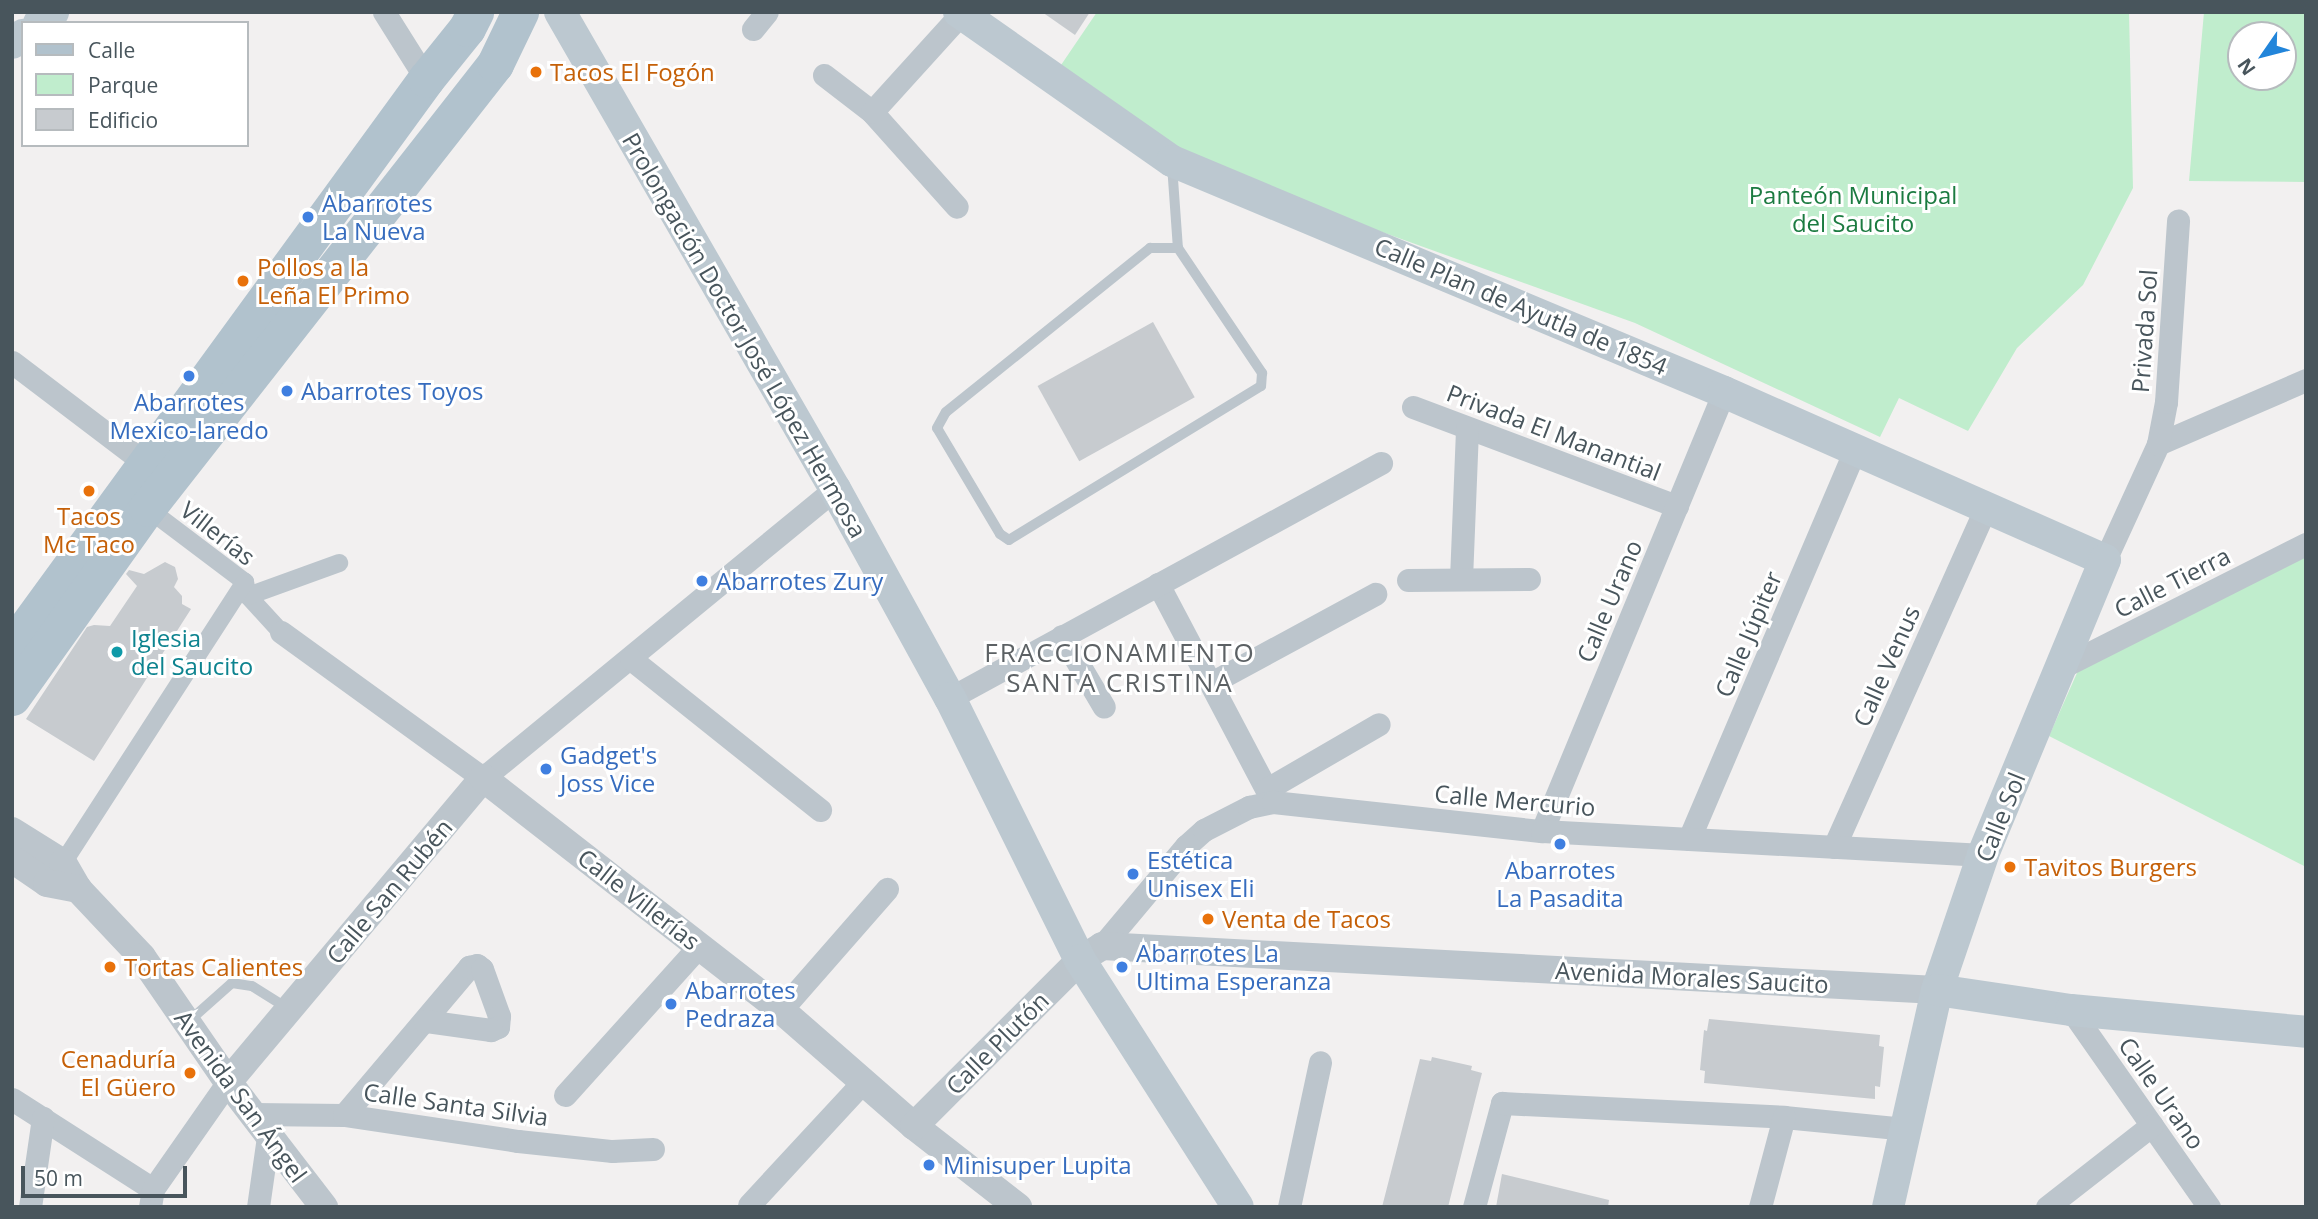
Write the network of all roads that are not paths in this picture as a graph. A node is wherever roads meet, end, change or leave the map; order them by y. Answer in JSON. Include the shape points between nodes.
{"nodes":[{"id":1,"x":384,"y":12,"type":"edge"},
{"id":2,"x":475,"y":12,"type":"edge"},
{"id":3,"x":520,"y":12,"type":"edge"},
{"id":4,"x":560,"y":12,"type":"edge"},
{"id":5,"x":960,"y":13,"type":"edge"},
{"id":6,"x":824,"y":75,"type":"dead end"},
{"id":7,"x":426,"y":79,"type":"junction"},
{"id":8,"x":872,"y":112,"type":"junction"},
{"id":9,"x":1172,"y":161,"type":"junction"},
{"id":10,"x":957,"y":207,"type":"dead end"},
{"id":11,"x":2178,"y":220,"type":"dead end"},
{"id":12,"x":1178,"y":248,"type":"junction"},
{"id":13,"x":12,"y":362,"type":"edge"},
{"id":14,"x":2306,"y":380,"type":"edge"},
{"id":15,"x":1724,"y":391,"type":"junction"},
{"id":16,"x":1413,"y":407,"type":"dead end"},
{"id":17,"x":1467,"y":428,"type":"junction"},
{"id":18,"x":2158,"y":444,"type":"junction"},
{"id":19,"x":1855,"y":449,"type":"junction"},
{"id":20,"x":145,"y":463,"type":"junction"},
{"id":21,"x":1381,"y":463,"type":"dead end"},
{"id":22,"x":835,"y":489,"type":"junction"},
{"id":23,"x":1677,"y":506,"type":"junction"},
{"id":24,"x":1986,"y":507,"type":"junction"},
{"id":25,"x":147,"y":509,"type":"junction"},
{"id":26,"x":2306,"y":544,"type":"edge"},
{"id":27,"x":2105,"y":560,"type":"junction"},
{"id":28,"x":339,"y":563,"type":"dead end"},
{"id":29,"x":1461,"y":579,"type":"junction"},
{"id":30,"x":1529,"y":579,"type":"dead end"},
{"id":31,"x":1408,"y":580,"type":"dead end"},
{"id":32,"x":1158,"y":584,"type":"junction"},
{"id":33,"x":246,"y":589,"type":"junction"},
{"id":34,"x":1375,"y":594,"type":"dead end"},
{"id":35,"x":281,"y":632,"type":"joint"},
{"id":36,"x":1062,"y":636,"type":"junction"},
{"id":37,"x":12,"y":647,"type":"edge"},
{"id":38,"x":631,"y":659,"type":"junction"},
{"id":39,"x":2062,"y":667,"type":"junction"},
{"id":40,"x":1211,"y":682,"type":"junction"},
{"id":41,"x":12,"y":697,"type":"edge"},
{"id":42,"x":950,"y":698,"type":"junction"},
{"id":43,"x":1104,"y":707,"type":"dead end"},
{"id":44,"x":1380,"y":724,"type":"dead end"},
{"id":45,"x":483,"y":779,"type":"junction"},
{"id":46,"x":1270,"y":796,"type":"junction"},
{"id":47,"x":820,"y":810,"type":"dead end"},
{"id":48,"x":12,"y":831,"type":"edge"},
{"id":49,"x":1542,"y":831,"type":"junction"},
{"id":50,"x":1689,"y":839,"type":"junction"},
{"id":51,"x":1834,"y":847,"type":"junction"},
{"id":52,"x":1983,"y":855,"type":"junction"},
{"id":53,"x":12,"y":859,"type":"edge"},
{"id":54,"x":63,"y":863,"type":"junction"},
{"id":55,"x":78,"y":889,"type":"junction"},
{"id":56,"x":887,"y":889,"type":"dead end"},
{"id":57,"x":700,"y":945,"type":"junction"},
{"id":58,"x":1091,"y":953,"type":"junction"},
{"id":59,"x":1937,"y":990,"type":"junction"},
{"id":60,"x":289,"y":1010,"type":"junction"},
{"id":61,"x":781,"y":1010,"type":"junction"},
{"id":62,"x":2071,"y":1010,"type":"junction"},
{"id":63,"x":425,"y":1021,"type":"dead end"},
{"id":64,"x":187,"y":1023,"type":"junction"},
{"id":65,"x":2306,"y":1032,"type":"edge"},
{"id":66,"x":1321,"y":1062,"type":"dead end"},
{"id":67,"x":864,"y":1081,"type":"junction"},
{"id":68,"x":228,"y":1082,"type":"junction"},
{"id":69,"x":565,"y":1095,"type":"dead end"},
{"id":70,"x":12,"y":1098,"type":"edge"},
{"id":71,"x":251,"y":1114,"type":"junction"},
{"id":72,"x":344,"y":1115,"type":"junction"},
{"id":73,"x":1784,"y":1117,"type":"junction"},
{"id":74,"x":43,"y":1118,"type":"junction"},
{"id":75,"x":2152,"y":1125,"type":"junction"},
{"id":76,"x":914,"y":1126,"type":"junction"},
{"id":77,"x":1907,"y":1129,"type":"junction"},
{"id":78,"x":268,"y":1137,"type":"junction"},
{"id":79,"x":653,"y":1149,"type":"dead end"},
{"id":80,"x":151,"y":1198,"type":"edge"},
{"id":81,"x":749,"y":1205,"type":"edge"},
{"id":82,"x":30,"y":1207,"type":"edge"},
{"id":83,"x":258,"y":1207,"type":"edge"},
{"id":84,"x":324,"y":1207,"type":"edge"},
{"id":85,"x":1018,"y":1207,"type":"edge"},
{"id":86,"x":1238,"y":1207,"type":"edge"},
{"id":87,"x":1289,"y":1207,"type":"edge"},
{"id":88,"x":1475,"y":1207,"type":"edge"},
{"id":89,"x":1760,"y":1207,"type":"edge"},
{"id":90,"x":1888,"y":1207,"type":"edge"},
{"id":91,"x":2048,"y":1207,"type":"edge"},
{"id":92,"x":2209,"y":1207,"type":"edge"}],
"edges":[{"from":1,"to":7,"type":"street"},
{"from":2,"to":7,"type":"main road"},
{"from":3,"to":25,"type":"main road","via":[[495,64]]},
{"from":4,"to":22,"type":"main road","name":"Prolongación Doctor José López Hermosa"},
{"from":5,"to":8,"type":"street"},
{"from":5,"to":9,"type":"main road","name":"Calle Plan de Ayutla de 1854"},
{"from":6,"to":8,"type":"street"},
{"from":7,"to":20,"type":"main road"},
{"from":8,"to":10,"type":"street"},
{"from":9,"to":12,"type":"lane"},
{"from":9,"to":15,"type":"main road","name":"Calle Plan de Ayutla de 1854"},
{"from":11,"to":18,"type":"street","name":"Privada Sol"},
{"from":12,"to":12,"type":"lane","via":[[1262,373],[1261,386],[1009,540],[1000,534],[937,428],[946,412],[1150,248]]},
{"from":13,"to":20,"type":"street"},
{"from":14,"to":18,"type":"street"},
{"from":15,"to":19,"type":"main road","name":"Calle Plan de Ayutla de 1854"},
{"from":15,"to":23,"type":"street","name":"Calle Urano"},
{"from":16,"to":17,"type":"street","name":"Privada El Manantial"},
{"from":17,"to":23,"type":"street","name":"Privada El Manantial"},
{"from":17,"to":29,"type":"street"},
{"from":18,"to":27,"type":"street","name":"Calle Sol"},
{"from":19,"to":24,"type":"main road","name":"Calle Plan de Ayutla de 1854"},
{"from":19,"to":50,"type":"street","name":"Calle Júpiter"},
{"from":20,"to":37,"type":"main road"},
{"from":21,"to":32,"type":"street"},
{"from":22,"to":38,"type":"street"},
{"from":22,"to":42,"type":"main road","name":"Prolongación Doctor José López Hermosa"},
{"from":23,"to":49,"type":"street","name":"Calle Urano"},
{"from":24,"to":27,"type":"main road","name":"Calle Plan de Ayutla de 1854"},
{"from":24,"to":51,"type":"street","name":"Calle Venus"},
{"from":25,"to":33,"type":"street","name":"Villerías"},
{"from":25,"to":41,"type":"main road"},
{"from":26,"to":39,"type":"street","name":"Calle Tierra"},
{"from":27,"to":39,"type":"main road","name":"Calle Sol"},
{"from":28,"to":33,"type":"street"},
{"from":29,"to":30,"type":"street"},
{"from":29,"to":31,"type":"street"},
{"from":32,"to":36,"type":"street"},
{"from":32,"to":40,"type":"street"},
{"from":33,"to":35,"type":"street","name":"Villerías"},
{"from":33,"to":54,"type":"street"},
{"from":34,"to":40,"type":"street"},
{"from":35,"to":45,"type":"street","name":"Calle Villerías"},
{"from":36,"to":42,"type":"street"},
{"from":36,"to":43,"type":"street"},
{"from":38,"to":45,"type":"street"},
{"from":38,"to":47,"type":"street"},
{"from":39,"to":52,"type":"main road","name":"Calle Sol"},
{"from":40,"to":46,"type":"street"},
{"from":42,"to":58,"type":"main road","name":"Prolongación Doctor José López Hermosa"},
{"from":44,"to":46,"type":"street"},
{"from":45,"to":57,"type":"street","name":"Calle Villerías"},
{"from":45,"to":60,"type":"street","name":"Calle San Rubén"},
{"from":46,"to":49,"type":"street","name":"Calle Mercurio"},
{"from":46,"to":58,"type":"street","name":"Calle Mercurio","via":[[1204,830]]},
{"from":48,"to":54,"type":"street","name":"Avenida San Ángel"},
{"from":49,"to":50,"type":"street","name":"Calle Mercurio"},
{"from":50,"to":51,"type":"street","name":"Calle Mercurio"},
{"from":51,"to":52,"type":"street","name":"Calle Mercurio"},
{"from":52,"to":59,"type":"main road","name":"Calle Sol"},
{"from":53,"to":55,"type":"street","via":[[47,883]]},
{"from":54,"to":55,"type":"street","name":"Avenida San Ángel"},
{"from":55,"to":64,"type":"street","name":"Avenida San Ángel","via":[[142,957]]},
{"from":56,"to":61,"type":"street"},
{"from":57,"to":61,"type":"street","name":"Calle Villerías"},
{"from":57,"to":69,"type":"street"},
{"from":58,"to":59,"type":"street","name":"Avenida Morales Saucito"},
{"from":58,"to":76,"type":"street","name":"Calle Plutón"},
{"from":58,"to":86,"type":"main road","name":"Prolongación Doctor José López Hermosa"},
{"from":59,"to":62,"type":"main road","name":"Avenida Morales Saucito"},
{"from":59,"to":77,"type":"main road","name":"Calle Sol"},
{"from":60,"to":64,"type":"lane","via":[[251,986],[232,983]]},
{"from":60,"to":68,"type":"street","name":"Calle San Rubén"},
{"from":61,"to":67,"type":"street","name":"Calle Villerías"},
{"from":62,"to":65,"type":"main road","name":"Avenida Morales Saucito"},
{"from":62,"to":75,"type":"street","name":"Calle Urano"},
{"from":63,"to":72,"type":"street"},
{"from":64,"to":68,"type":"street","name":"Avenida San Ángel"},
{"from":66,"to":87,"type":"street"},
{"from":67,"to":76,"type":"street","name":"Calle Villerías"},
{"from":67,"to":81,"type":"street"},
{"from":68,"to":71,"type":"street","name":"Avenida San Ángel"},
{"from":68,"to":80,"type":"street","name":"Calle San Rubén"},
{"from":70,"to":74,"type":"street"},
{"from":71,"to":72,"type":"street","name":"Calle Santa Silvia"},
{"from":71,"to":78,"type":"street","name":"Avenida San Ángel"},
{"from":72,"to":79,"type":"street","name":"Calle Santa Silvia","via":[[518,1141],[612,1151]]},
{"from":73,"to":77,"type":"street"},
{"from":73,"to":88,"type":"street","via":[[1502,1103]]},
{"from":73,"to":89,"type":"street"},
{"from":74,"to":80,"type":"street"},
{"from":74,"to":82,"type":"street"},
{"from":75,"to":91,"type":"street"},
{"from":75,"to":92,"type":"street","name":"Calle Urano"},
{"from":76,"to":85,"type":"street","name":"Calle Villerías"},
{"from":77,"to":90,"type":"main road","name":"Calle Sol"},
{"from":78,"to":83,"type":"street"},
{"from":78,"to":84,"type":"street","name":"Avenida San Ángel"}]}
